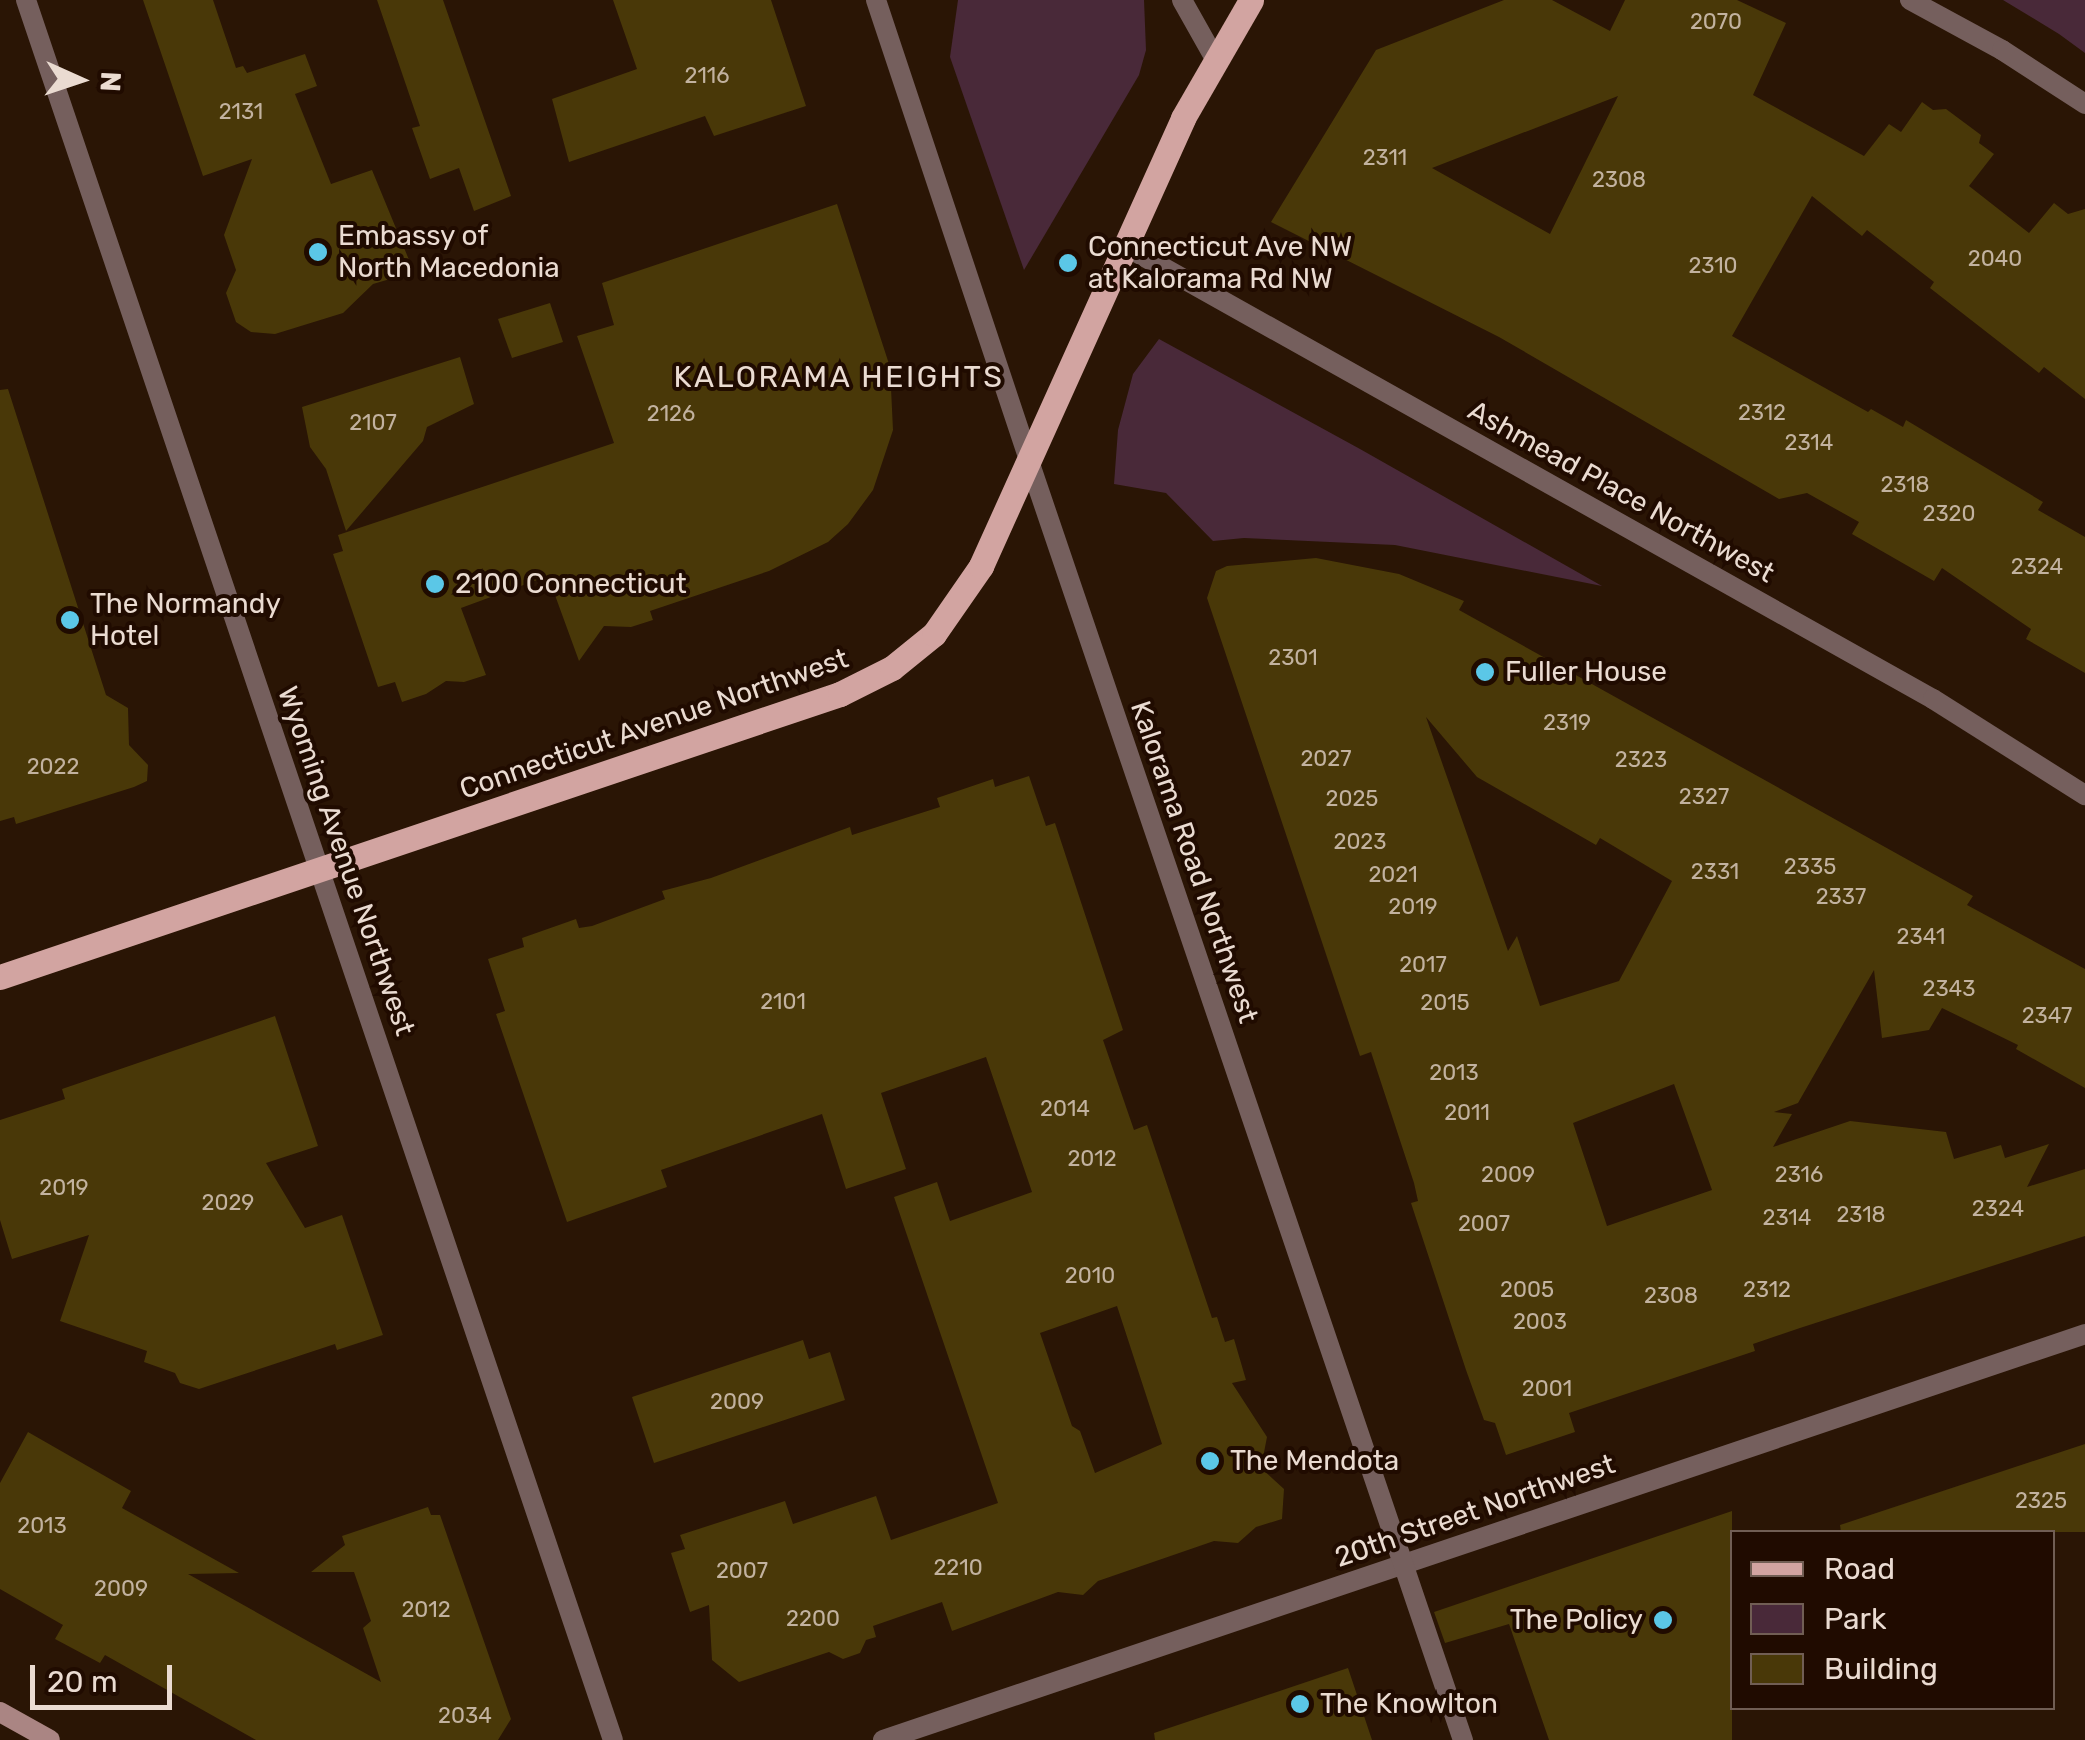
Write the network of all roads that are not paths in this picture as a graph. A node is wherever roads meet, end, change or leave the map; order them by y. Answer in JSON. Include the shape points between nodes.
{"nodes":[{"id":1,"x":26,"y":0,"type":"edge"},
{"id":2,"x":876,"y":0,"type":"edge"},
{"id":3,"x":1182,"y":0,"type":"edge"},
{"id":4,"x":1251,"y":0,"type":"edge"},
{"id":5,"x":1910,"y":0,"type":"edge"},
{"id":6,"x":1214,"y":57,"type":"junction"},
{"id":7,"x":2085,"y":104,"type":"edge"},
{"id":8,"x":1125,"y":246,"type":"junction"},
{"id":9,"x":1029,"y":462,"type":"junction"},
{"id":10,"x":2085,"y":796,"type":"edge"},
{"id":11,"x":320,"y":869,"type":"junction"},
{"id":12,"x":0,"y":978,"type":"edge"},
{"id":13,"x":2085,"y":1334,"type":"edge"},
{"id":14,"x":1404,"y":1565,"type":"junction"},
{"id":15,"x":0,"y":1712,"type":"edge"},
{"id":16,"x":50,"y":1740,"type":"edge"},
{"id":17,"x":613,"y":1740,"type":"edge"},
{"id":18,"x":883,"y":1740,"type":"edge"},
{"id":19,"x":1463,"y":1740,"type":"edge"}],
"edges":[{"from":1,"to":11,"type":"street","name":"Wyoming Avenue Northwest"},
{"from":2,"to":9,"type":"street","name":"Kalorama Road Northwest"},
{"from":3,"to":6,"type":"street"},
{"from":4,"to":6,"type":"main road","name":"Connecticut Avenue Northwest"},
{"from":5,"to":7,"type":"street"},
{"from":6,"to":8,"type":"main road","name":"Connecticut Avenue Northwest"},
{"from":8,"to":9,"type":"main road","name":"Connecticut Avenue Northwest"},
{"from":8,"to":10,"type":"street","name":"Ashmead Place Northwest","via":[[1933,699]]},
{"from":9,"to":11,"type":"main road","name":"Connecticut Avenue Northwest","via":[[969,588],[934,634],[892,668],[840,694]]},
{"from":9,"to":14,"type":"street","name":"Kalorama Road Northwest"},
{"from":11,"to":12,"type":"main road","name":"Connecticut Avenue Northwest"},
{"from":11,"to":17,"type":"street","name":"Wyoming Avenue Northwest"},
{"from":13,"to":14,"type":"street","name":"20th Street Northwest"},
{"from":14,"to":18,"type":"street","name":"20th Street Northwest"},
{"from":14,"to":19,"type":"street","name":"Kalorama Road Northwest"},
{"from":15,"to":16,"type":"main road"}]}
